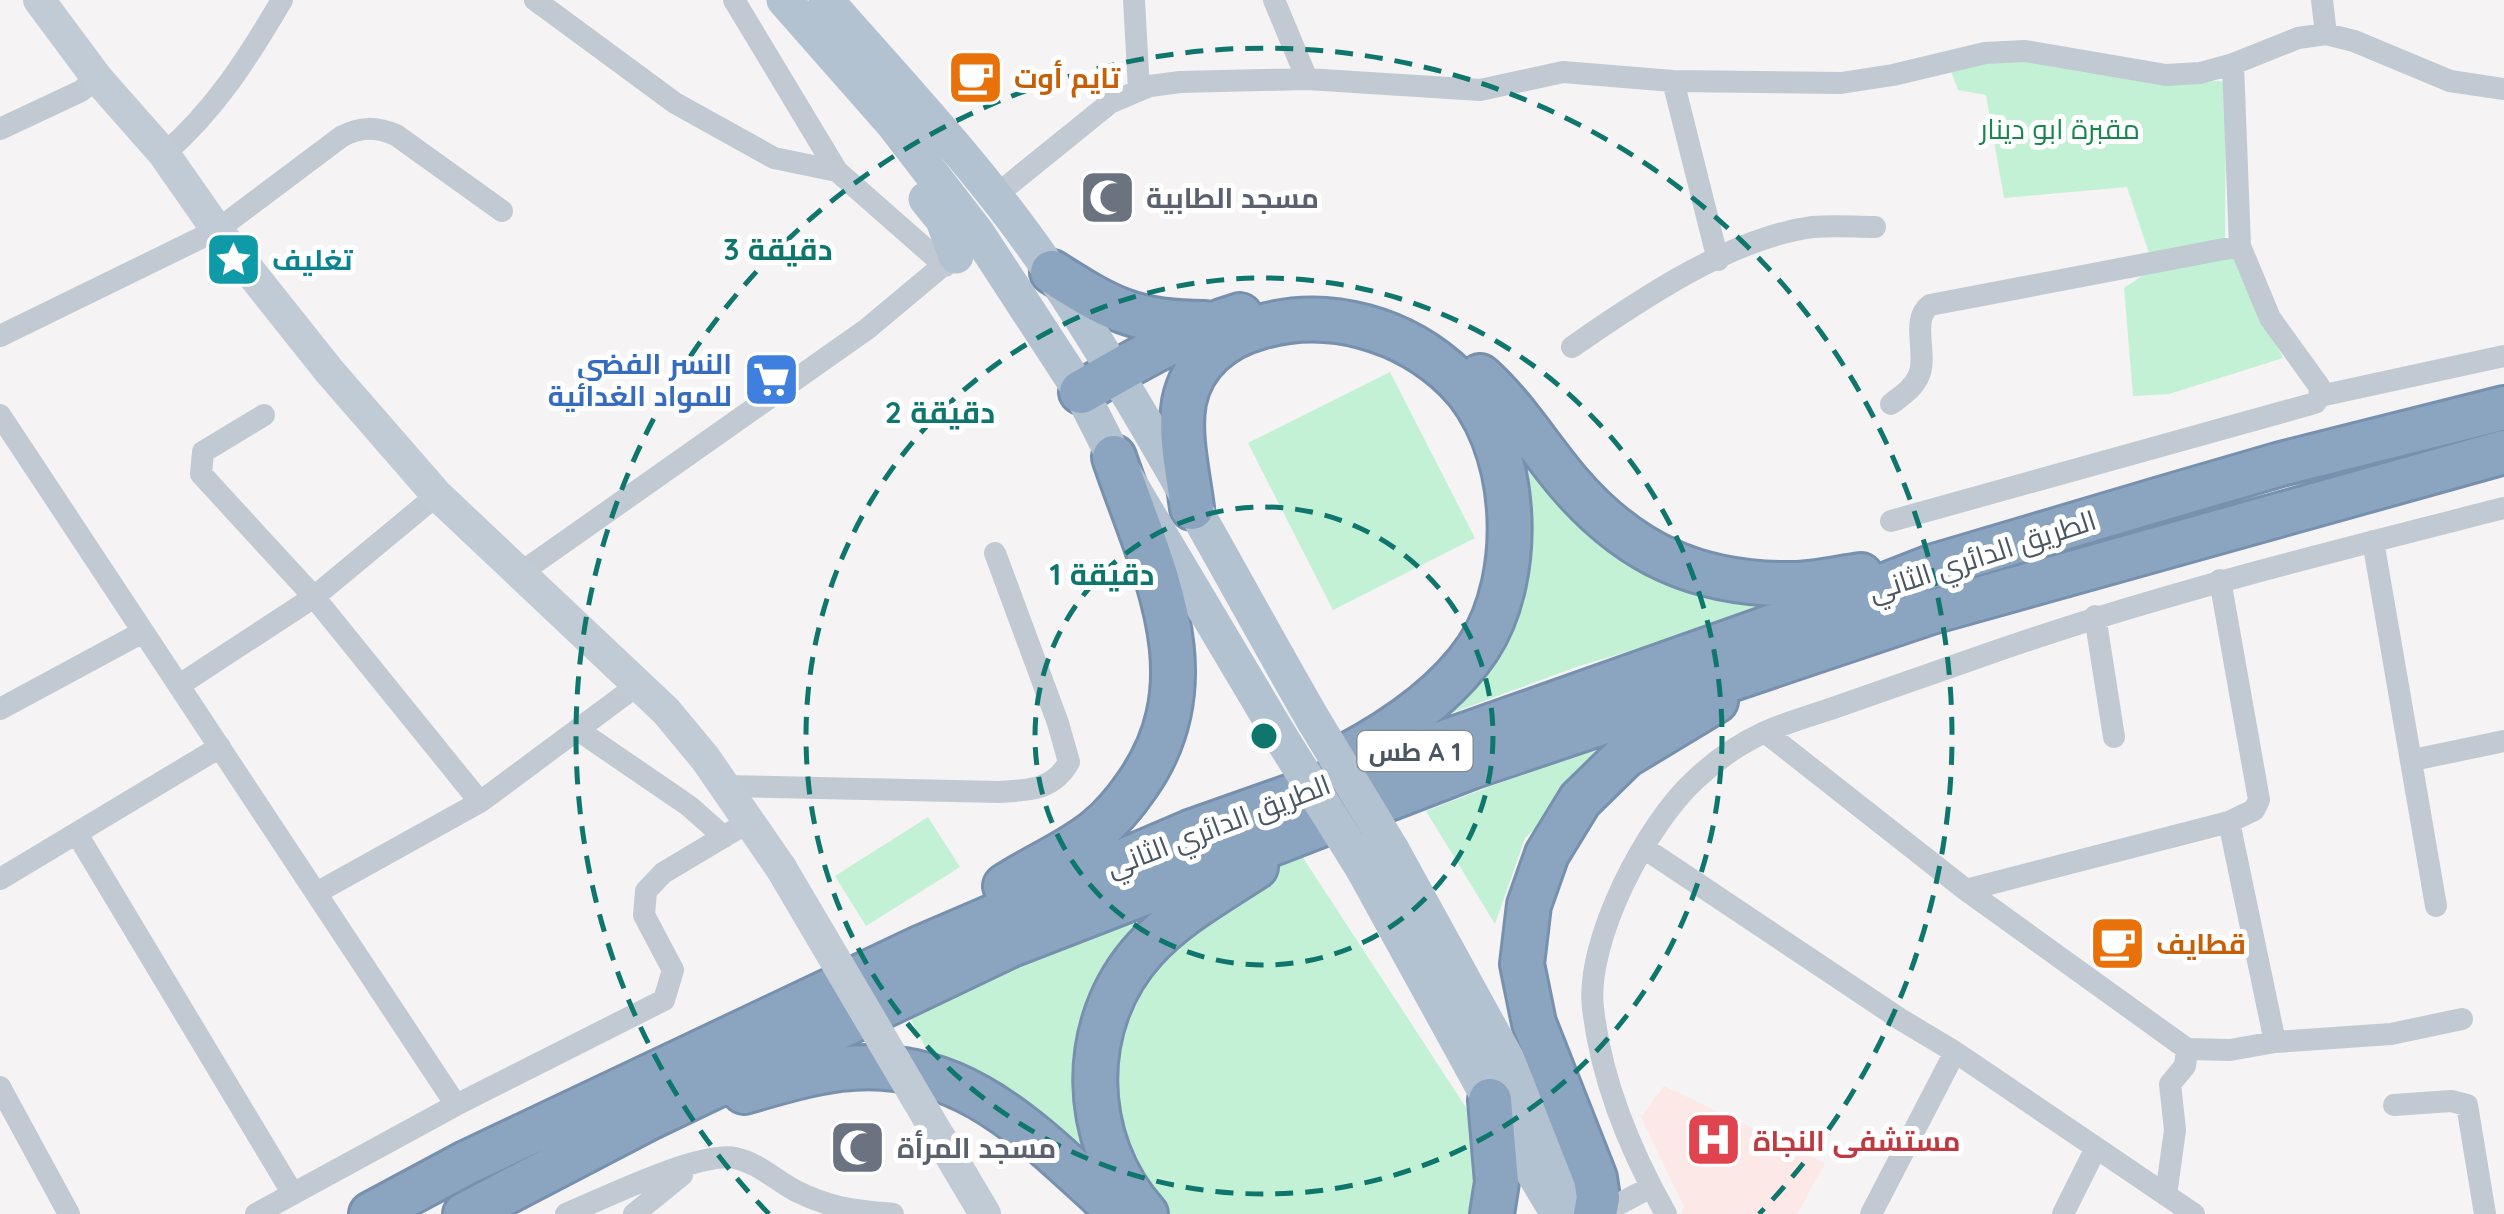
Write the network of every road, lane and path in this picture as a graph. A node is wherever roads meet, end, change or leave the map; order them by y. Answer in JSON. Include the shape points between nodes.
{"nodes":[{"id":1,"x":38,"y":0,"type":"edge"},
{"id":2,"x":282,"y":0,"type":"edge"},
{"id":3,"x":534,"y":0,"type":"edge"},
{"id":4,"x":734,"y":0,"type":"edge"},
{"id":5,"x":775,"y":0,"type":"edge"},
{"id":6,"x":784,"y":0,"type":"edge"},
{"id":7,"x":826,"y":0,"type":"edge"},
{"id":8,"x":1134,"y":0,"type":"edge"},
{"id":9,"x":1274,"y":0,"type":"edge"},
{"id":10,"x":2322,"y":0,"type":"edge"},
{"id":11,"x":2326,"y":34,"type":"junction"},
{"id":12,"x":2233,"y":64,"type":"junction"},
{"id":13,"x":98,"y":78,"type":"junction"},
{"id":14,"x":1307,"y":79,"type":"junction"},
{"id":15,"x":1673,"y":81,"type":"junction"},
{"id":16,"x":2504,"y":89,"type":"edge"},
{"id":17,"x":1139,"y":90,"type":"junction"},
{"id":18,"x":0,"y":128,"type":"edge"},
{"id":19,"x":164,"y":154,"type":"junction"},
{"id":20,"x":837,"y":171,"type":"junction"},
{"id":21,"x":995,"y":196,"type":"junction"},
{"id":22,"x":502,"y":211,"type":"dead end"},
{"id":23,"x":1875,"y":227,"type":"dead end"},
{"id":24,"x":217,"y":230,"type":"junction"},
{"id":25,"x":2240,"y":246,"type":"junction"},
{"id":26,"x":960,"y":252,"type":"junction"},
{"id":27,"x":1718,"y":260,"type":"junction"},
{"id":28,"x":1052,"y":272,"type":"junction"},
{"id":29,"x":1211,"y":324,"type":"junction"},
{"id":30,"x":0,"y":336,"type":"edge"},
{"id":31,"x":1572,"y":347,"type":"dead end"},
{"id":32,"x":2504,"y":356,"type":"edge"},
{"id":33,"x":1099,"y":382,"type":"junction"},
{"id":34,"x":2320,"y":396,"type":"junction"},
{"id":35,"x":1891,"y":404,"type":"dead end"},
{"id":36,"x":2504,"y":408,"type":"edge"},
{"id":37,"x":0,"y":415,"type":"edge"},
{"id":38,"x":264,"y":415,"type":"dead end"},
{"id":39,"x":2504,"y":452,"type":"edge"},
{"id":40,"x":1114,"y":457,"type":"junction"},
{"id":41,"x":437,"y":495,"type":"junction"},
{"id":42,"x":1192,"y":508,"type":"junction"},
{"id":43,"x":2504,"y":508,"type":"edge"},
{"id":44,"x":1891,"y":522,"type":"dead end"},
{"id":45,"x":2374,"y":541,"type":"junction"},
{"id":46,"x":995,"y":553,"type":"dead end"},
{"id":47,"x":1931,"y":567,"type":"junction"},
{"id":48,"x":519,"y":574,"type":"junction"},
{"id":49,"x":2220,"y":580,"type":"junction"},
{"id":50,"x":314,"y":597,"type":"junction"},
{"id":51,"x":1928,"y":613,"type":"junction"},
{"id":52,"x":2095,"y":616,"type":"junction"},
{"id":53,"x":141,"y":633,"type":"junction"},
{"id":54,"x":181,"y":684,"type":"junction"},
{"id":55,"x":639,"y":684,"type":"junction"},
{"id":56,"x":0,"y":710,"type":"edge"},
{"id":57,"x":578,"y":730,"type":"junction"},
{"id":58,"x":1765,"y":732,"type":"junction"},
{"id":59,"x":2114,"y":737,"type":"dead end"},
{"id":60,"x":2504,"y":742,"type":"edge"},
{"id":61,"x":220,"y":747,"type":"junction"},
{"id":62,"x":2413,"y":760,"type":"junction"},
{"id":63,"x":726,"y":786,"type":"junction"},
{"id":64,"x":480,"y":802,"type":"junction"},
{"id":65,"x":1349,"y":813,"type":"junction"},
{"id":66,"x":2229,"y":822,"type":"junction"},
{"id":67,"x":737,"y":829,"type":"junction"},
{"id":68,"x":1190,"y":832,"type":"junction"},
{"id":69,"x":77,"y":834,"type":"junction"},
{"id":70,"x":1644,"y":848,"type":"junction"},
{"id":71,"x":1378,"y":860,"type":"junction"},
{"id":72,"x":0,"y":880,"type":"edge"},
{"id":73,"x":1966,"y":890,"type":"junction"},
{"id":74,"x":318,"y":892,"type":"junction"},
{"id":75,"x":2436,"y":906,"type":"dead end"},
{"id":76,"x":922,"y":948,"type":"junction"},
{"id":77,"x":2462,"y":1019,"type":"dead end"},
{"id":78,"x":2275,"y":1042,"type":"junction"},
{"id":79,"x":2187,"y":1048,"type":"junction"},
{"id":80,"x":1955,"y":1052,"type":"junction"},
{"id":81,"x":0,"y":1087,"type":"edge"},
{"id":82,"x":1490,"y":1100,"type":"junction"},
{"id":83,"x":456,"y":1104,"type":"junction"},
{"id":84,"x":2394,"y":1105,"type":"dead end"},
{"id":85,"x":651,"y":1117,"type":"junction"},
{"id":86,"x":2095,"y":1150,"type":"junction"},
{"id":87,"x":694,"y":1165,"type":"junction"},
{"id":88,"x":1651,"y":1187,"type":"junction"},
{"id":89,"x":293,"y":1194,"type":"junction"},
{"id":90,"x":2166,"y":1195,"type":"junction"},
{"id":91,"x":69,"y":1214,"type":"edge"},
{"id":92,"x":256,"y":1214,"type":"edge"},
{"id":93,"x":371,"y":1214,"type":"edge"},
{"id":94,"x":465,"y":1214,"type":"edge"},
{"id":95,"x":566,"y":1214,"type":"edge"},
{"id":96,"x":634,"y":1214,"type":"edge"},
{"id":97,"x":893,"y":1214,"type":"edge"},
{"id":98,"x":986,"y":1214,"type":"edge"},
{"id":99,"x":1121,"y":1214,"type":"edge"},
{"id":100,"x":1146,"y":1214,"type":"edge"},
{"id":101,"x":1492,"y":1214,"type":"edge"},
{"id":102,"x":1558,"y":1214,"type":"edge"},
{"id":103,"x":1596,"y":1214,"type":"edge"},
{"id":104,"x":1666,"y":1214,"type":"edge"},
{"id":105,"x":1871,"y":1214,"type":"edge"},
{"id":106,"x":2063,"y":1214,"type":"edge"},
{"id":107,"x":2194,"y":1214,"type":"edge"},
{"id":108,"x":2485,"y":1214,"type":"edge"}],
"edges":[{"from":1,"to":13,"type":"street"},
{"from":2,"to":19,"type":"street","via":[[215,103]]},
{"from":3,"to":20,"type":"street","via":[[674,103],[774,158]]},
{"from":4,"to":20,"type":"street"},
{"from":5,"to":26,"type":"main road","via":[[787,28],[943,220]]},
{"from":6,"to":26,"type":"main road","via":[[894,125]]},
{"from":7,"to":21,"type":"main road"},
{"from":8,"to":17,"type":"street"},
{"from":9,"to":14,"type":"street"},
{"from":10,"to":11,"type":"street"},
{"from":11,"to":12,"type":"street"},
{"from":11,"to":16,"type":"street","via":[[2450,82]]},
{"from":12,"to":15,"type":"street","via":[[2166,75],[2024,51],[1841,83]]},
{"from":12,"to":25,"type":"street"},
{"from":13,"to":18,"type":"street"},
{"from":13,"to":19,"type":"street"},
{"from":14,"to":15,"type":"street","via":[[1480,90],[1563,72]]},
{"from":14,"to":17,"type":"street","via":[[1180,82]]},
{"from":15,"to":27,"type":"street"},
{"from":17,"to":21,"type":"street","via":[[1097,112]]},
{"from":19,"to":24,"type":"street"},
{"from":20,"to":26,"type":"street"},
{"from":21,"to":28,"type":"main road"},
{"from":22,"to":24,"type":"street","via":[[396,135],[362,128]]},
{"from":23,"to":27,"type":"street","via":[[1812,227]]},
{"from":24,"to":30,"type":"street"},
{"from":24,"to":41,"type":"street"},
{"from":25,"to":34,"type":"street","via":[[2270,318]]},
{"from":25,"to":35,"type":"street","via":[[1930,305],[1921,320],[1919,376]]},
{"from":26,"to":33,"type":"main road"},
{"from":26,"to":48,"type":"street","via":[[868,329]]},
{"from":27,"to":31,"type":"street","via":[[1644,297]]},
{"from":28,"to":29,"type":"highway","via":[[1128,315]]},
{"from":28,"to":33,"type":"main road"},
{"from":29,"to":33,"type":"highway"},
{"from":29,"to":47,"type":"highway","via":[[1319,303],[1380,313],[1441,342],[1486,381],[1602,520],[1645,552],[1693,572],[1796,584]]},
{"from":32,"to":34,"type":"street"},
{"from":33,"to":40,"type":"main road"},
{"from":33,"to":42,"type":"main road"},
{"from":34,"to":44,"type":"street","via":[[2315,403]]},
{"from":36,"to":47,"type":"highway","name":"الطريق الدائري الثاني","number":"طس A 1","via":[[2281,464]]},
{"from":37,"to":53,"type":"street"},
{"from":38,"to":50,"type":"street","via":[[203,452],[201,474]]},
{"from":39,"to":51,"type":"highway","name":"الطريق الدائري الثاني","number":"طس A 1"},
{"from":40,"to":71,"type":"main road","bridge":true,"via":[[1280,736]]},
{"from":40,"to":76,"type":"highway","via":[[1173,640],[1174,684],[1159,748],[1098,830],[1017,878]]},
{"from":41,"to":48,"type":"street"},
{"from":41,"to":50,"type":"street"},
{"from":42,"to":68,"type":"highway","via":[[1184,402],[1218,344],[1275,323],[1319,319],[1370,326],[1458,380],[1488,426],[1510,506],[1510,552],[1478,648],[1441,690],[1365,745]]},
{"from":42,"to":71,"type":"main road","bridge":true,"via":[[1314,721]]},
{"from":43,"to":45,"type":"street"},
{"from":45,"to":49,"type":"street"},
{"from":45,"to":62,"type":"street"},
{"from":46,"to":63,"type":"street","via":[[1069,762],[1056,779],[1034,790],[999,792]]},
{"from":47,"to":68,"type":"highway","name":"الطريق الدائري الثاني","number":"طس A 1"},
{"from":48,"to":55,"type":"street"},
{"from":49,"to":52,"type":"street"},
{"from":49,"to":66,"type":"street","via":[[2258,800],[2254,810]]},
{"from":50,"to":54,"type":"street"},
{"from":50,"to":64,"type":"street"},
{"from":51,"to":65,"type":"highway","name":"الطريق الدائري الثاني","number":"طس A 1"},
{"from":51,"to":103,"type":"highway","via":[[1835,658],[1718,700],[1625,756],[1580,800],[1547,854],[1528,905],[1522,964],[1534,1023],[1595,1178]]},
{"from":52,"to":58,"type":"street"},
{"from":52,"to":59,"type":"street"},
{"from":53,"to":54,"type":"street"},
{"from":53,"to":56,"type":"street"},
{"from":54,"to":61,"type":"street"},
{"from":55,"to":57,"type":"street"},
{"from":55,"to":63,"type":"street"},
{"from":57,"to":64,"type":"street"},
{"from":57,"to":67,"type":"street","via":[[689,806]]},
{"from":58,"to":70,"type":"street","via":[[1696,779]]},
{"from":58,"to":73,"type":"street"},
{"from":60,"to":62,"type":"street"},
{"from":61,"to":69,"type":"street"},
{"from":61,"to":74,"type":"street"},
{"from":62,"to":75,"type":"street"},
{"from":63,"to":67,"type":"street"},
{"from":64,"to":74,"type":"street"},
{"from":65,"to":85,"type":"highway","name":"الطريق الدائري الثاني","number":"طس A 1","via":[[1011,945]]},
{"from":65,"to":100,"type":"highway","via":[[1170,925],[1120,983],[1095,1060],[1097,1120],[1108,1156]]},
{"from":66,"to":73,"type":"street"},
{"from":66,"to":78,"type":"street"},
{"from":67,"to":83,"type":"street","via":[[646,890],[644,915],[673,970],[664,1000]]},
{"from":67,"to":98,"type":"street","bridge":true,"via":[[781,868]]},
{"from":68,"to":76,"type":"highway","name":"الطريق الدائري الثاني","number":"طس A 1"},
{"from":69,"to":72,"type":"street"},
{"from":69,"to":89,"type":"street"},
{"from":70,"to":80,"type":"street"},
{"from":70,"to":88,"type":"street","via":[[1608,918],[1594,962],[1592,1005],[1625,1127]]},
{"from":71,"to":82,"type":"main road"},
{"from":71,"to":103,"type":"main road"},
{"from":73,"to":79,"type":"street"},
{"from":74,"to":83,"type":"street"},
{"from":76,"to":93,"type":"highway","name":"الطريق الدائري الثاني","number":"طس A 1"},
{"from":77,"to":78,"type":"street","via":[[2391,1034]]},
{"from":78,"to":79,"type":"street"},
{"from":79,"to":90,"type":"street","via":[[2185,1066],[2170,1084],[2175,1130]]},
{"from":80,"to":86,"type":"street"},
{"from":80,"to":105,"type":"street"},
{"from":81,"to":91,"type":"street"},
{"from":82,"to":101,"type":"highway","via":[[1497,1182]]},
{"from":82,"to":102,"type":"main road"},
{"from":83,"to":89,"type":"street"},
{"from":84,"to":108,"type":"street","via":[[2468,1105]]},
{"from":85,"to":94,"type":"highway","name":"الطريق الدائري الثاني","number":"طس A 1"},
{"from":85,"to":99,"type":"highway","via":[[841,1069],[918,1071],[1002,1109]]},
{"from":86,"to":90,"type":"street"},
{"from":86,"to":106,"type":"street"},
{"from":87,"to":95,"type":"street"},
{"from":87,"to":96,"type":"street"},
{"from":87,"to":97,"type":"street","via":[[732,1157],[847,1211]]},
{"from":88,"to":103,"type":"street"},
{"from":88,"to":104,"type":"street"},
{"from":89,"to":92,"type":"street"},
{"from":90,"to":107,"type":"street"}]}
